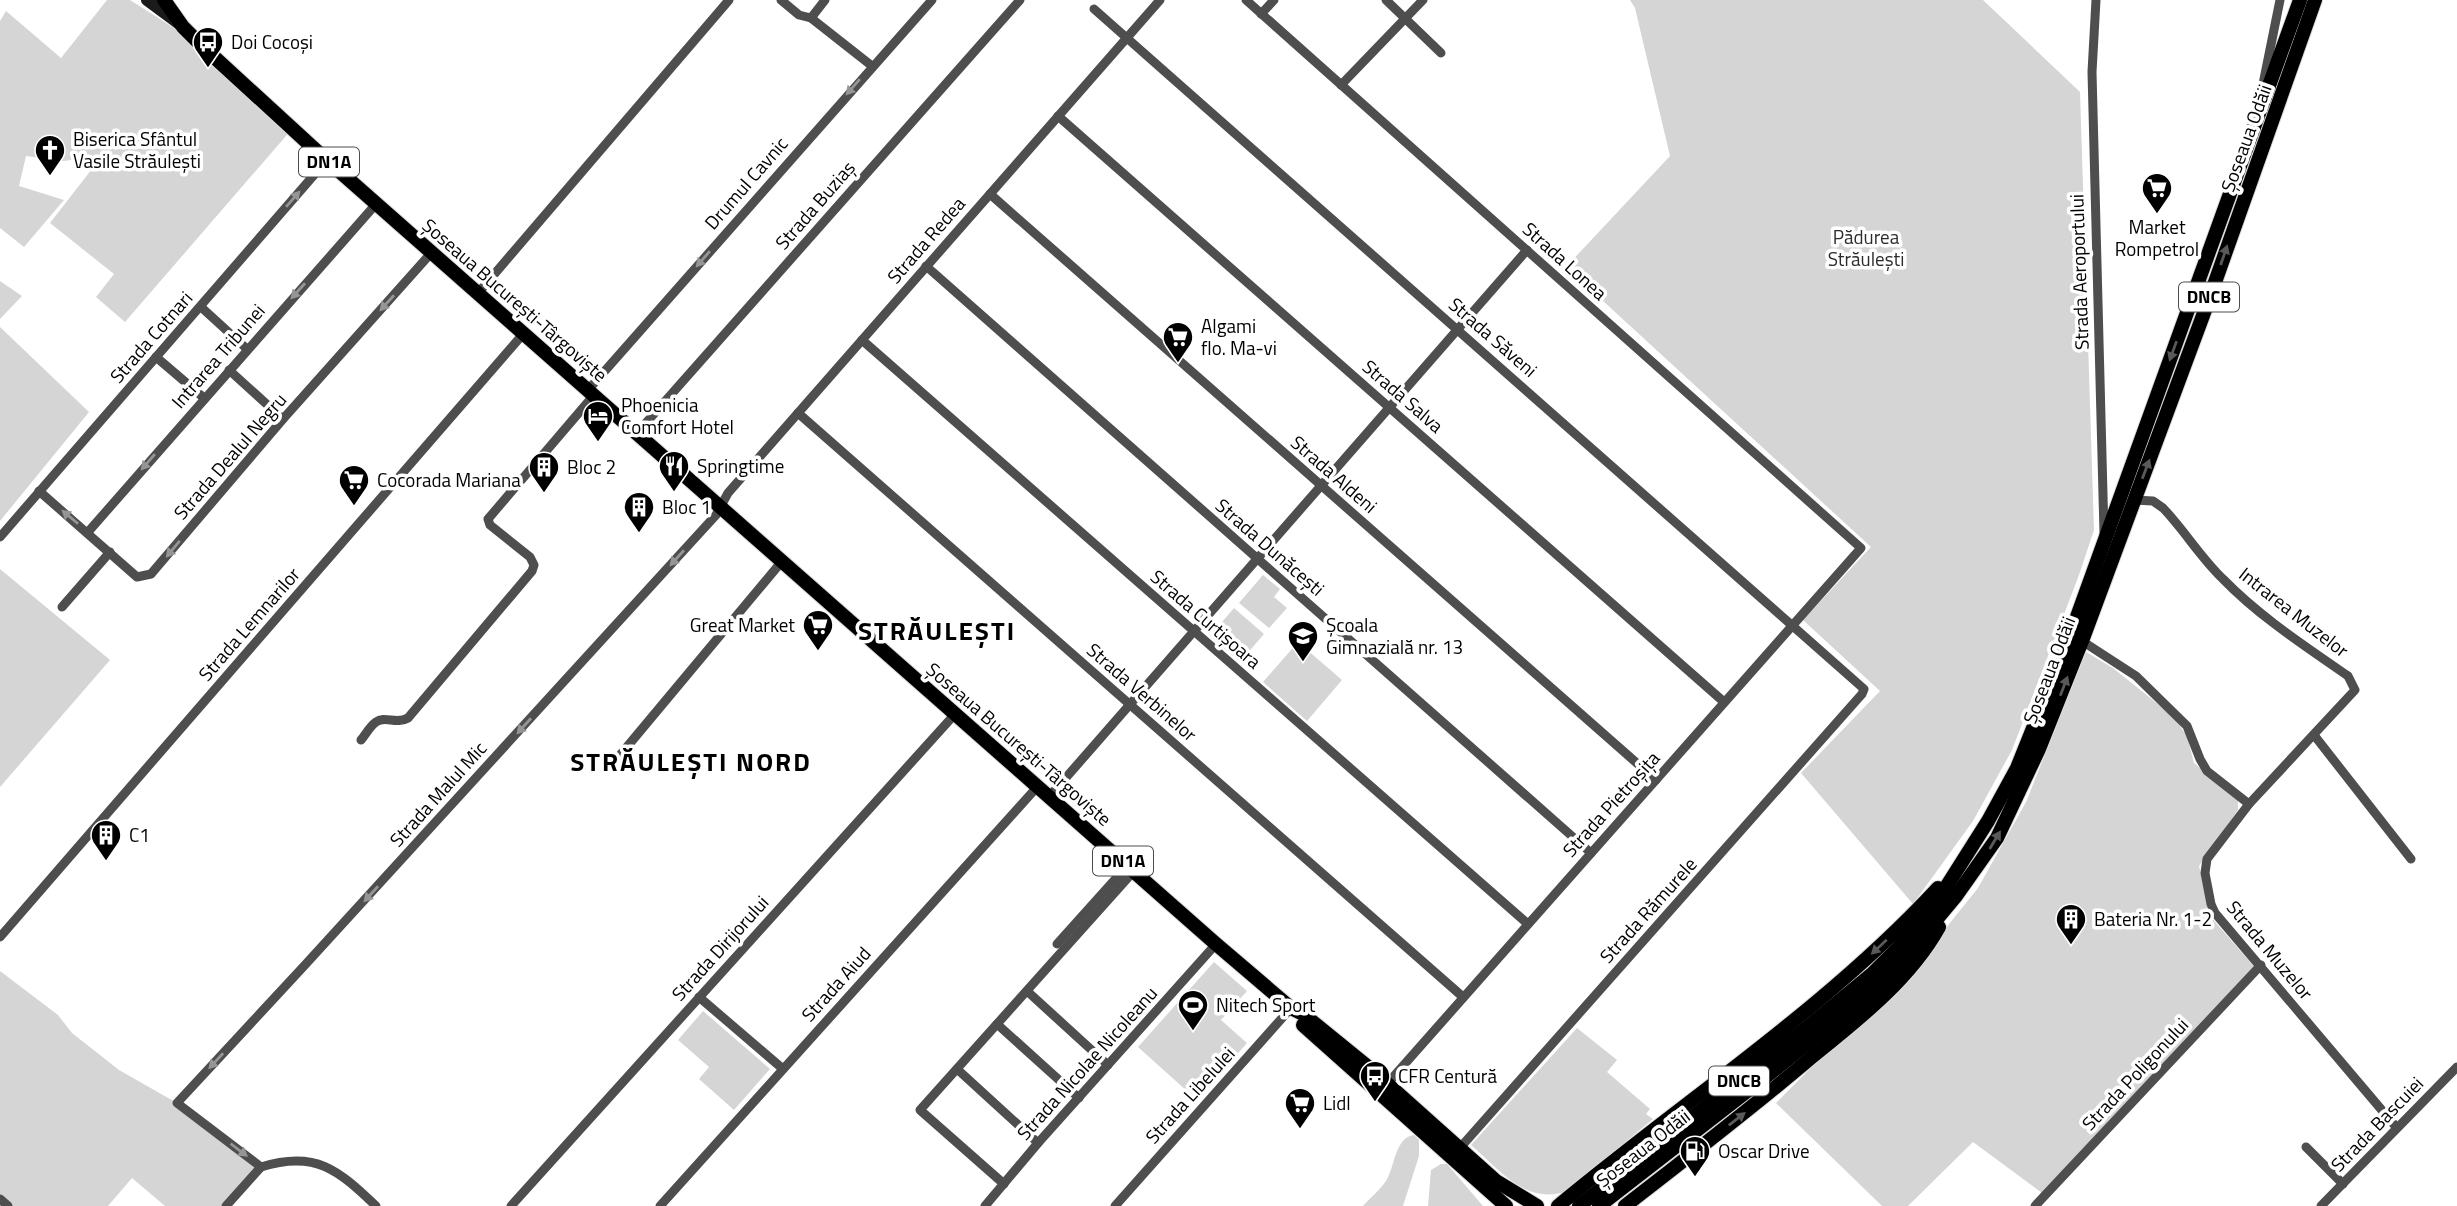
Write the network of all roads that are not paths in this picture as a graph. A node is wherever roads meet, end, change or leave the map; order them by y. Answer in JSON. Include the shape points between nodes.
{"nodes":[{"id":1,"x":147,"y":0,"type":"edge"},
{"id":2,"x":164,"y":0,"type":"edge"},
{"id":3,"x":729,"y":0,"type":"edge"},
{"id":4,"x":781,"y":0,"type":"edge"},
{"id":5,"x":825,"y":0,"type":"edge"},
{"id":6,"x":932,"y":0,"type":"edge"},
{"id":7,"x":1020,"y":0,"type":"edge"},
{"id":8,"x":1160,"y":0,"type":"edge"},
{"id":9,"x":1246,"y":0,"type":"edge"},
{"id":10,"x":1274,"y":0,"type":"edge"},
{"id":11,"x":1386,"y":0,"type":"edge"},
{"id":12,"x":1423,"y":0,"type":"edge"},
{"id":13,"x":2096,"y":0,"type":"edge"},
{"id":14,"x":2280,"y":0,"type":"edge"},
{"id":15,"x":2300,"y":0,"type":"edge"},
{"id":16,"x":2315,"y":0,"type":"edge"},
{"id":17,"x":1094,"y":9,"type":"dead end"},
{"id":18,"x":1261,"y":14,"type":"junction"},
{"id":19,"x":811,"y":18,"type":"junction"},
{"id":20,"x":1406,"y":18,"type":"junction"},
{"id":21,"x":183,"y":27,"type":"junction"},
{"id":22,"x":2296,"y":35,"type":"junction"},
{"id":23,"x":1127,"y":38,"type":"junction"},
{"id":24,"x":1441,"y":53,"type":"dead end"},
{"id":25,"x":872,"y":66,"type":"junction"},
{"id":26,"x":1341,"y":85,"type":"junction"},
{"id":27,"x":1058,"y":116,"type":"junction"},
{"id":28,"x":2255,"y":126,"type":"junction"},
{"id":29,"x":327,"y":160,"type":"junction"},
{"id":30,"x":990,"y":194,"type":"junction"},
{"id":31,"x":376,"y":204,"type":"junction"},
{"id":32,"x":1527,"y":250,"type":"junction"},
{"id":33,"x":432,"y":252,"type":"junction"},
{"id":34,"x":926,"y":266,"type":"junction"},
{"id":35,"x":479,"y":292,"type":"junction"},
{"id":36,"x":201,"y":307,"type":"junction"},
{"id":37,"x":1458,"y":329,"type":"junction"},
{"id":38,"x":524,"y":333,"type":"junction"},
{"id":39,"x":862,"y":340,"type":"junction"},
{"id":40,"x":247,"y":349,"type":"junction"},
{"id":41,"x":156,"y":357,"type":"junction"},
{"id":42,"x":229,"y":370,"type":"junction"},
{"id":43,"x":591,"y":393,"type":"junction"},
{"id":44,"x":204,"y":398,"type":"junction"},
{"id":45,"x":1389,"y":408,"type":"junction"},
{"id":46,"x":797,"y":413,"type":"junction"},
{"id":47,"x":283,"y":419,"type":"junction"},
{"id":48,"x":637,"y":433,"type":"junction"},
{"id":49,"x":1321,"y":486,"type":"junction"},
{"id":50,"x":39,"y":491,"type":"junction"},
{"id":51,"x":2134,"y":500,"type":"junction"},
{"id":52,"x":720,"y":505,"type":"junction"},
{"id":53,"x":88,"y":532,"type":"junction"},
{"id":54,"x":0,"y":537,"type":"edge"},
{"id":55,"x":2104,"y":543,"type":"junction"},
{"id":56,"x":1861,"y":548,"type":"joint"},
{"id":57,"x":110,"y":552,"type":"junction"},
{"id":58,"x":1257,"y":559,"type":"junction"},
{"id":59,"x":783,"y":560,"type":"junction"},
{"id":60,"x":62,"y":607,"type":"dead end"},
{"id":61,"x":1793,"y":625,"type":"junction"},
{"id":62,"x":1194,"y":631,"type":"junction"},
{"id":63,"x":2081,"y":640,"type":"junction"},
{"id":64,"x":1862,"y":694,"type":"joint"},
{"id":65,"x":1724,"y":702,"type":"junction"},
{"id":66,"x":1130,"y":705,"type":"junction"},
{"id":67,"x":955,"y":713,"type":"junction"},
{"id":68,"x":2314,"y":735,"type":"junction"},
{"id":69,"x":361,"y":740,"type":"dead end"},
{"id":70,"x":621,"y":754,"type":"dead end"},
{"id":71,"x":1656,"y":780,"type":"junction"},
{"id":72,"x":1038,"y":786,"type":"junction"},
{"id":73,"x":1049,"y":797,"type":"junction"},
{"id":74,"x":2249,"y":804,"type":"junction"},
{"id":75,"x":1591,"y":853,"type":"junction"},
{"id":76,"x":2411,"y":859,"type":"dead end"},
{"id":77,"x":1961,"y":863,"type":"junction"},
{"id":78,"x":1131,"y":868,"type":"junction"},
{"id":79,"x":1956,"y":896,"type":"junction"},
{"id":80,"x":1528,"y":924,"type":"junction"},
{"id":81,"x":0,"y":937,"type":"edge"},
{"id":82,"x":1057,"y":944,"type":"dead end"},
{"id":83,"x":1216,"y":944,"type":"junction"},
{"id":84,"x":2261,"y":965,"type":"junction"},
{"id":85,"x":1027,"y":990,"type":"junction"},
{"id":86,"x":1463,"y":997,"type":"junction"},
{"id":87,"x":699,"y":998,"type":"junction"},
{"id":88,"x":1291,"y":1008,"type":"junction"},
{"id":89,"x":997,"y":1024,"type":"junction"},
{"id":90,"x":1108,"y":1065,"type":"junction"},
{"id":91,"x":2457,"y":1067,"type":"edge"},
{"id":92,"x":783,"y":1069,"type":"junction"},
{"id":93,"x":957,"y":1069,"type":"junction"},
{"id":94,"x":1387,"y":1083,"type":"junction"},
{"id":95,"x":1079,"y":1098,"type":"junction"},
{"id":96,"x":2397,"y":1128,"type":"junction"},
{"id":97,"x":1038,"y":1143,"type":"junction"},
{"id":98,"x":2306,"y":1147,"type":"dead end"},
{"id":99,"x":1459,"y":1149,"type":"junction"},
{"id":100,"x":1461,"y":1166,"type":"junction"},
{"id":101,"x":261,"y":1167,"type":"junction"},
{"id":102,"x":1620,"y":1182,"type":"junction"},
{"id":103,"x":1004,"y":1184,"type":"junction"},
{"id":104,"x":2343,"y":1184,"type":"junction"},
{"id":105,"x":0,"y":1199,"type":"edge"},
{"id":106,"x":8,"y":1206,"type":"edge"},
{"id":107,"x":226,"y":1206,"type":"edge"},
{"id":108,"x":376,"y":1206,"type":"edge"},
{"id":109,"x":510,"y":1206,"type":"edge"},
{"id":110,"x":660,"y":1206,"type":"edge"},
{"id":111,"x":985,"y":1206,"type":"edge"},
{"id":112,"x":1115,"y":1206,"type":"edge"},
{"id":113,"x":1490,"y":1206,"type":"edge"},
{"id":114,"x":1506,"y":1206,"type":"edge"},
{"id":115,"x":1537,"y":1206,"type":"edge"},
{"id":116,"x":1558,"y":1206,"type":"edge"},
{"id":117,"x":1579,"y":1206,"type":"edge"},
{"id":118,"x":1599,"y":1206,"type":"edge"},
{"id":119,"x":1625,"y":1206,"type":"edge"},
{"id":120,"x":2035,"y":1206,"type":"edge"},
{"id":121,"x":2321,"y":1206,"type":"edge"}],
"edges":[{"from":1,"to":21,"type":"main road"},
{"from":2,"to":21,"type":"main road","name":"Șoseaua București-Târgoviște","number":"DN1A"},
{"from":3,"to":35,"type":"street"},
{"from":4,"to":19,"type":"street","via":[[799,15]]},
{"from":5,"to":19,"type":"street"},
{"from":6,"to":25,"type":"street","name":"Drumul Cavnic"},
{"from":7,"to":48,"type":"street","name":"Strada Buziaș"},
{"from":8,"to":23,"type":"street","name":"Strada Redea"},
{"from":9,"to":18,"type":"street","name":"Strada Lonea"},
{"from":10,"to":18,"type":"street"},
{"from":11,"to":20,"type":"street"},
{"from":12,"to":20,"type":"street"},
{"from":13,"to":55,"type":"street","name":"Strada Aeroportului","via":[[2092,72]]},
{"from":14,"to":28,"type":"street","name":"Șoseaua Odăii"},
{"from":15,"to":22,"type":"main road","name":"Șoseaua Odăii","number":"DNCB"},
{"from":16,"to":22,"type":"main road","name":"Șoseaua Odăii","number":"DNCB"},
{"from":17,"to":23,"type":"street","name":"Strada Săveni"},
{"from":18,"to":26,"type":"street","name":"Strada Lonea"},
{"from":19,"to":25,"type":"street"},
{"from":20,"to":24,"type":"street"},
{"from":20,"to":26,"type":"street"},
{"from":21,"to":29,"type":"main road","name":"Șoseaua București-Târgoviște","number":"DN1A"},
{"from":22,"to":28,"type":"main road","name":"Șoseaua Odăii","number":"DNCB"},
{"from":51,"to":22,"type":"main road","name":"Șoseaua Odăii","number":"DNCB","one_way":true},
{"from":23,"to":27,"type":"street","name":"Strada Redea"},
{"from":23,"to":37,"type":"street","name":"Strada Săveni"},
{"from":25,"to":43,"type":"street","name":"Drumul Cavnic","one_way":true},
{"from":26,"to":32,"type":"street","name":"Strada Lonea"},
{"from":27,"to":30,"type":"street","name":"Strada Redea"},
{"from":27,"to":45,"type":"street","name":"Strada Salva"},
{"from":28,"to":55,"type":"main road","name":"Șoseaua Odăii","number":"DNCB","one_way":true},
{"from":29,"to":31,"type":"main road","name":"Șoseaua București-Târgoviște","number":"DN1A"},
{"from":36,"to":29,"type":"street","name":"Strada Cotnari","one_way":true},
{"from":30,"to":34,"type":"street","name":"Strada Redea"},
{"from":30,"to":49,"type":"street","name":"Strada Aldeni"},
{"from":31,"to":33,"type":"main road","name":"Șoseaua București-Târgoviște","number":"DN1A"},
{"from":31,"to":40,"type":"street","name":"Intrarea Tribunei","one_way":true},
{"from":32,"to":37,"type":"street"},
{"from":32,"to":56,"type":"street","name":"Strada Lonea"},
{"from":33,"to":35,"type":"main road","name":"Șoseaua București-Târgoviște","number":"DN1A"},
{"from":33,"to":47,"type":"street","name":"Strada Dealul Negru","one_way":true},
{"from":34,"to":39,"type":"street","name":"Strada Redea"},
{"from":34,"to":58,"type":"street","name":"Strada Dunăcești"},
{"from":35,"to":38,"type":"main road","name":"Șoseaua București-Târgoviște","number":"DN1A"},
{"from":36,"to":40,"type":"street"},
{"from":36,"to":41,"type":"street","name":"Strada Cotnari"},
{"from":37,"to":45,"type":"street"},
{"from":37,"to":61,"type":"street","name":"Strada Săveni"},
{"from":38,"to":43,"type":"main road","name":"Șoseaua București-Târgoviște","number":"DN1A"},
{"from":38,"to":81,"type":"street","name":"Strada Lemnarilor"},
{"from":39,"to":46,"type":"street","name":"Strada Redea"},
{"from":39,"to":62,"type":"street","name":"Strada Curtișoara"},
{"from":40,"to":42,"type":"street","name":"Intrarea Tribunei"},
{"from":41,"to":44,"type":"street"},
{"from":41,"to":50,"type":"street","name":"Strada Cotnari"},
{"from":42,"to":44,"type":"street","name":"Intrarea Tribunei"},
{"from":42,"to":47,"type":"street"},
{"from":43,"to":48,"type":"main road","name":"Șoseaua București-Târgoviște","number":"DN1A"},
{"from":43,"to":69,"type":"street","name":"Drumul Cavnic","via":[[488,519],[530,557],[532,571],[408,718],[400,722],[382,719]]},
{"from":44,"to":53,"type":"street","name":"Intrarea Tribunei","one_way":true},
{"from":45,"to":49,"type":"street"},
{"from":45,"to":65,"type":"street","name":"Strada Salva"},
{"from":46,"to":52,"type":"street","name":"Strada Redea"},
{"from":46,"to":66,"type":"street","name":"Strada Verbinelor"},
{"from":47,"to":57,"type":"street","name":"Strada Dealul Negru","one_way":true,"via":[[151,574],[137,577]]},
{"from":48,"to":52,"type":"main road","name":"Șoseaua București-Târgoviște","number":"DN1A"},
{"from":49,"to":58,"type":"street"},
{"from":49,"to":71,"type":"street","name":"Strada Aldeni"},
{"from":53,"to":50,"type":"street","name":"Strada Dealul Negru","one_way":true},
{"from":50,"to":54,"type":"street","name":"Strada Cotnari"},
{"from":51,"to":63,"type":"main road","name":"Șoseaua Odăii","number":"DNCB"},
{"from":51,"to":68,"type":"street","name":"Intrarea Muzelor","via":[[2153,501],[2163,508],[2241,597],[2353,682],[2355,690]]},
{"from":52,"to":59,"type":"main road","name":"Șoseaua București-Târgoviște","number":"DN1A"},
{"from":52,"to":101,"type":"street","name":"Strada Malul Mic","one_way":true,"via":[[716,515],[177,1102]]},
{"from":53,"to":57,"type":"street","name":"Strada Dealul Negru"},
{"from":55,"to":77,"type":"main road","name":"Șoseaua Odăii","number":"DNCB","via":[[2017,768]]},
{"from":56,"to":61,"type":"street","name":"Strada Pietroșița"},
{"from":57,"to":60,"type":"street"},
{"from":58,"to":62,"type":"street"},
{"from":58,"to":75,"type":"street","name":"Strada Dunăcești"},
{"from":59,"to":67,"type":"main road","name":"Șoseaua București-Târgoviște","number":"DN1A"},
{"from":59,"to":70,"type":"street"},
{"from":61,"to":64,"type":"street","name":"Strada Săveni","via":[[1863,686]]},
{"from":61,"to":65,"type":"street","name":"Strada Pietroșița"},
{"from":62,"to":66,"type":"street"},
{"from":62,"to":80,"type":"street","name":"Strada Curtișoara"},
{"from":63,"to":74,"type":"street","via":[[2136,676],[2187,726],[2207,771]]},
{"from":79,"to":63,"type":"main road","name":"Șoseaua Odăii","number":"DNCB","one_way":true,"via":[[2016,802]]},
{"from":64,"to":99,"type":"street","name":"Strada Rămurele"},
{"from":65,"to":71,"type":"street","name":"Strada Pietroșița"},
{"from":66,"to":73,"type":"street"},
{"from":66,"to":86,"type":"street","name":"Strada Verbinelor"},
{"from":67,"to":72,"type":"main road","name":"Șoseaua București-Târgoviște","number":"DN1A"},
{"from":67,"to":87,"type":"street","name":"Strada Dirijorului"},
{"from":68,"to":74,"type":"street","name":"Intrarea Muzelor"},
{"from":68,"to":76,"type":"street"},
{"from":71,"to":75,"type":"street","name":"Strada Pietroșița"},
{"from":72,"to":73,"type":"main road","name":"Șoseaua București-Târgoviște","number":"DN1A"},
{"from":72,"to":92,"type":"street","name":"Strada Aiud"},
{"from":73,"to":78,"type":"main road","name":"Șoseaua București-Târgoviște","number":"DN1A"},
{"from":74,"to":84,"type":"street","name":"Strada Muzelor","via":[[2207,859],[2205,873],[2215,914]]},
{"from":75,"to":80,"type":"street","name":"Strada Pietroșița"},
{"from":77,"to":102,"type":"main road","name":"Șoseaua Odăii","number":"DNCB","via":[[1931,911],[1872,974]]},
{"from":77,"to":116,"type":"main road","one_way":true,"via":[[1912,916],[1835,986]]},
{"from":78,"to":82,"type":"street"},
{"from":78,"to":83,"type":"main road","name":"Șoseaua București-Târgoviște","number":"DN1A"},
{"from":78,"to":85,"type":"street"},
{"from":79,"to":102,"type":"main road","name":"Șoseaua Odăii","number":"DNCB","via":[[1901,962],[1861,999],[1768,1075]]},
{"from":119,"to":79,"type":"main road","one_way":true,"via":[[1863,1016],[1926,951]]},
{"from":80,"to":86,"type":"street","name":"Strada Pietroșița"},
{"from":83,"to":88,"type":"main road","name":"Șoseaua București-Târgoviște","number":"DN1A"},
{"from":83,"to":90,"type":"street","name":"Strada Nicolae Nicoleanu"},
{"from":84,"to":96,"type":"street","name":"Strada Muzelor"},
{"from":84,"to":120,"type":"street","name":"Strada Poligonului"},
{"from":85,"to":89,"type":"street"},
{"from":85,"to":90,"type":"street"},
{"from":86,"to":94,"type":"street","name":"Strada Pietroșița"},
{"from":87,"to":92,"type":"street"},
{"from":87,"to":109,"type":"street","name":"Strada Dirijorului"},
{"from":88,"to":94,"type":"main road","name":"Șoseaua București-Târgoviște","number":"DN1A"},
{"from":88,"to":100,"type":"main road","name":"Șoseaua București-Târgoviște","number":"DN1A","via":[[1297,1020]]},
{"from":88,"to":112,"type":"street","name":"Strada Libelulei"},
{"from":89,"to":93,"type":"street"},
{"from":89,"to":95,"type":"street"},
{"from":90,"to":95,"type":"street","name":"Strada Nicolae Nicoleanu"},
{"from":91,"to":96,"type":"street","name":"Strada Bascuiei"},
{"from":92,"to":110,"type":"street","name":"Strada Aiud"},
{"from":93,"to":97,"type":"street"},
{"from":93,"to":103,"type":"street","via":[[920,1110]]},
{"from":94,"to":99,"type":"main road","name":"Șoseaua București-Târgoviște","number":"DN1A"},
{"from":95,"to":97,"type":"street","name":"Strada Nicolae Nicoleanu"},
{"from":96,"to":104,"type":"street","name":"Strada Bascuiei"},
{"from":97,"to":103,"type":"street","name":"Strada Nicolae Nicoleanu"},
{"from":98,"to":104,"type":"street"},
{"from":99,"to":115,"type":"main road","name":"Șoseaua București-Târgoviște","number":"DN1A","via":[[1505,1188]]},
{"from":100,"to":113,"type":"main road"},
{"from":100,"to":114,"type":"main road","name":"Șoseaua București-Târgoviște","number":"DN1A"},
{"from":101,"to":107,"type":"street"},
{"from":101,"to":108,"type":"street","via":[[286,1161],[320,1163]]},
{"from":102,"to":117,"type":"main road","name":"Șoseaua Odăii","number":"DNCB"},
{"from":102,"to":118,"type":"main road","name":"Șoseaua Odăii","number":"DNCB"},
{"from":103,"to":111,"type":"street","name":"Strada Nicolae Nicoleanu"},
{"from":104,"to":121,"type":"street","name":"Strada Bascuiei"},
{"from":105,"to":106,"type":"street"}]}
